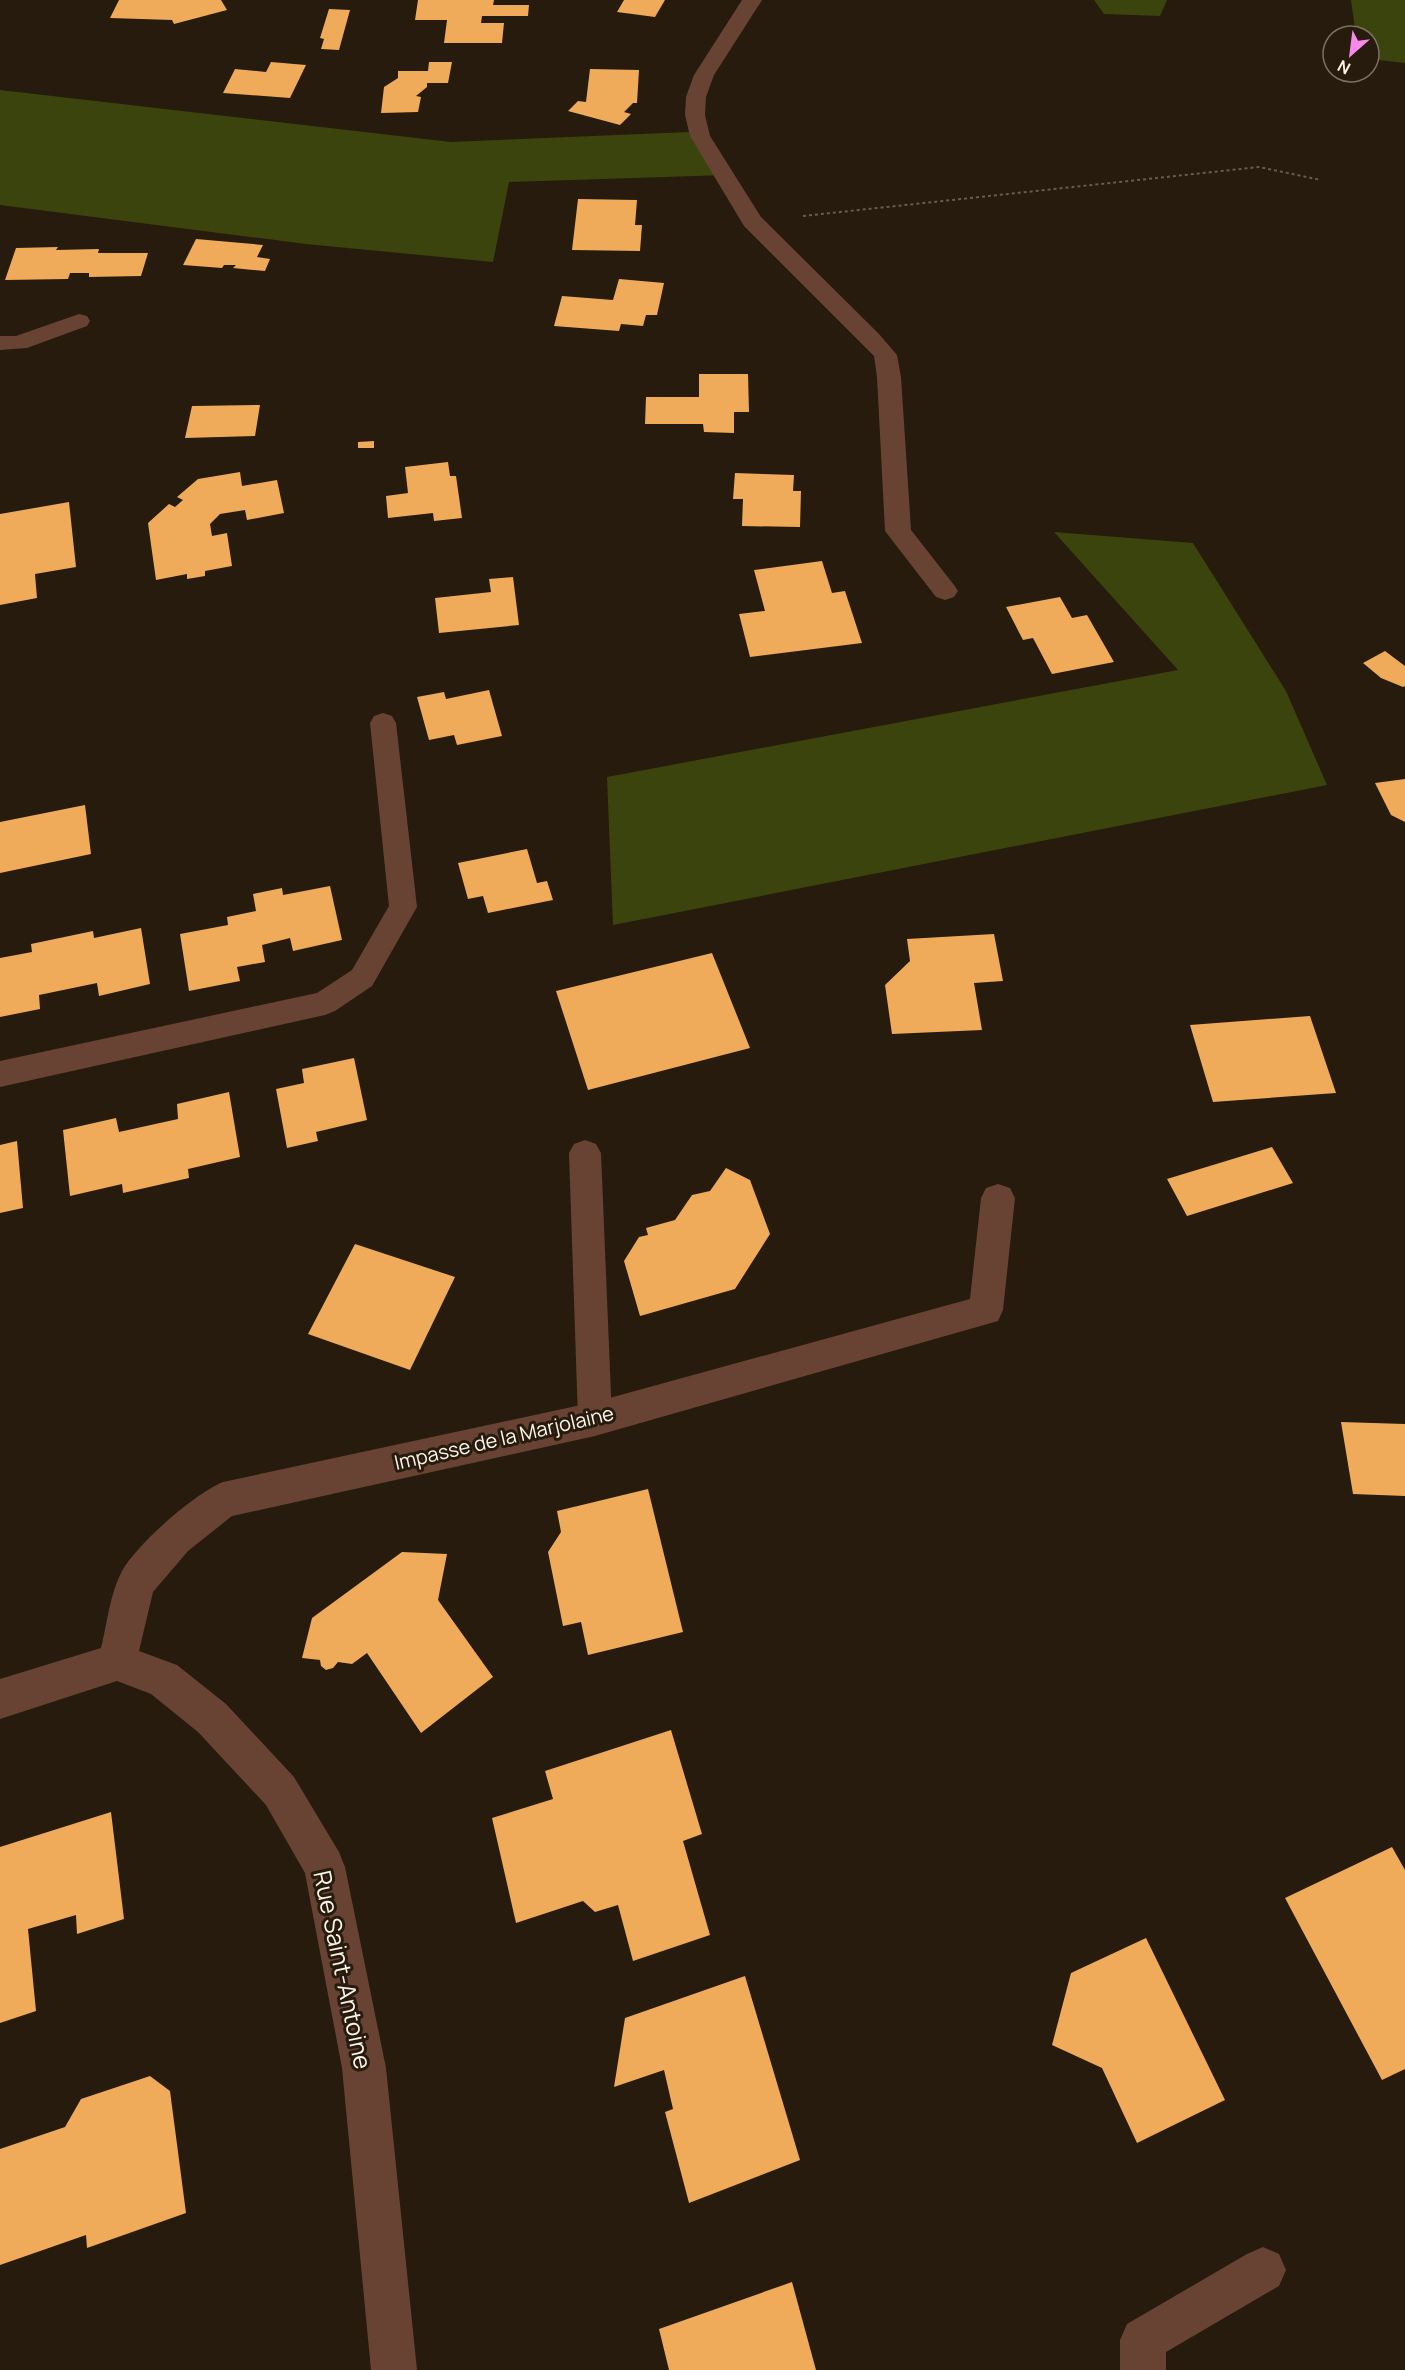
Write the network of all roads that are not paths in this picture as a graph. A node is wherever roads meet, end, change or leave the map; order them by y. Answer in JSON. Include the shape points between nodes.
{"nodes":[{"id":1,"x":752,"y":0,"type":"edge"},
{"id":2,"x":79,"y":321,"type":"dead end"},
{"id":3,"x":0,"y":343,"type":"edge"},
{"id":4,"x":945,"y":591,"type":"dead end"},
{"id":5,"x":383,"y":723,"type":"dead end"},
{"id":6,"x":0,"y":1074,"type":"edge"},
{"id":7,"x":585,"y":1153,"type":"dead end"},
{"id":8,"x":998,"y":1198,"type":"dead end"},
{"id":9,"x":595,"y":1419,"type":"junction"},
{"id":10,"x":117,"y":1662,"type":"junction"},
{"id":11,"x":0,"y":1699,"type":"edge"},
{"id":12,"x":1263,"y":2270,"type":"dead end"},
{"id":13,"x":394,"y":2370,"type":"edge"},
{"id":14,"x":1143,"y":2370,"type":"edge"}],
"edges":[{"from":1,"to":4,"type":"street","via":[[704,75],[696,97],[700,136],[752,221],[885,355],[898,531]]},
{"from":2,"to":3,"type":"street","via":[[19,343]]},
{"from":5,"to":6,"type":"lane","via":[[403,907],[362,978],[325,1003]]},
{"from":7,"to":9,"type":"lane"},
{"from":8,"to":9,"type":"street","name":"Impasse de la Marjolaine","via":[[986,1310]]},
{"from":9,"to":10,"type":"street","name":"Impasse de la Marjolaine","via":[[223,1500],[175,1538],[136,1584]]},
{"from":10,"to":11,"type":"street"},
{"from":10,"to":13,"type":"street","name":"Rue Saint-Antoine","via":[[163,1679],[212,1718],[280,1791],[324,1867],[364,2068]]},
{"from":12,"to":14,"type":"street","via":[[1143,2340]]}]}
